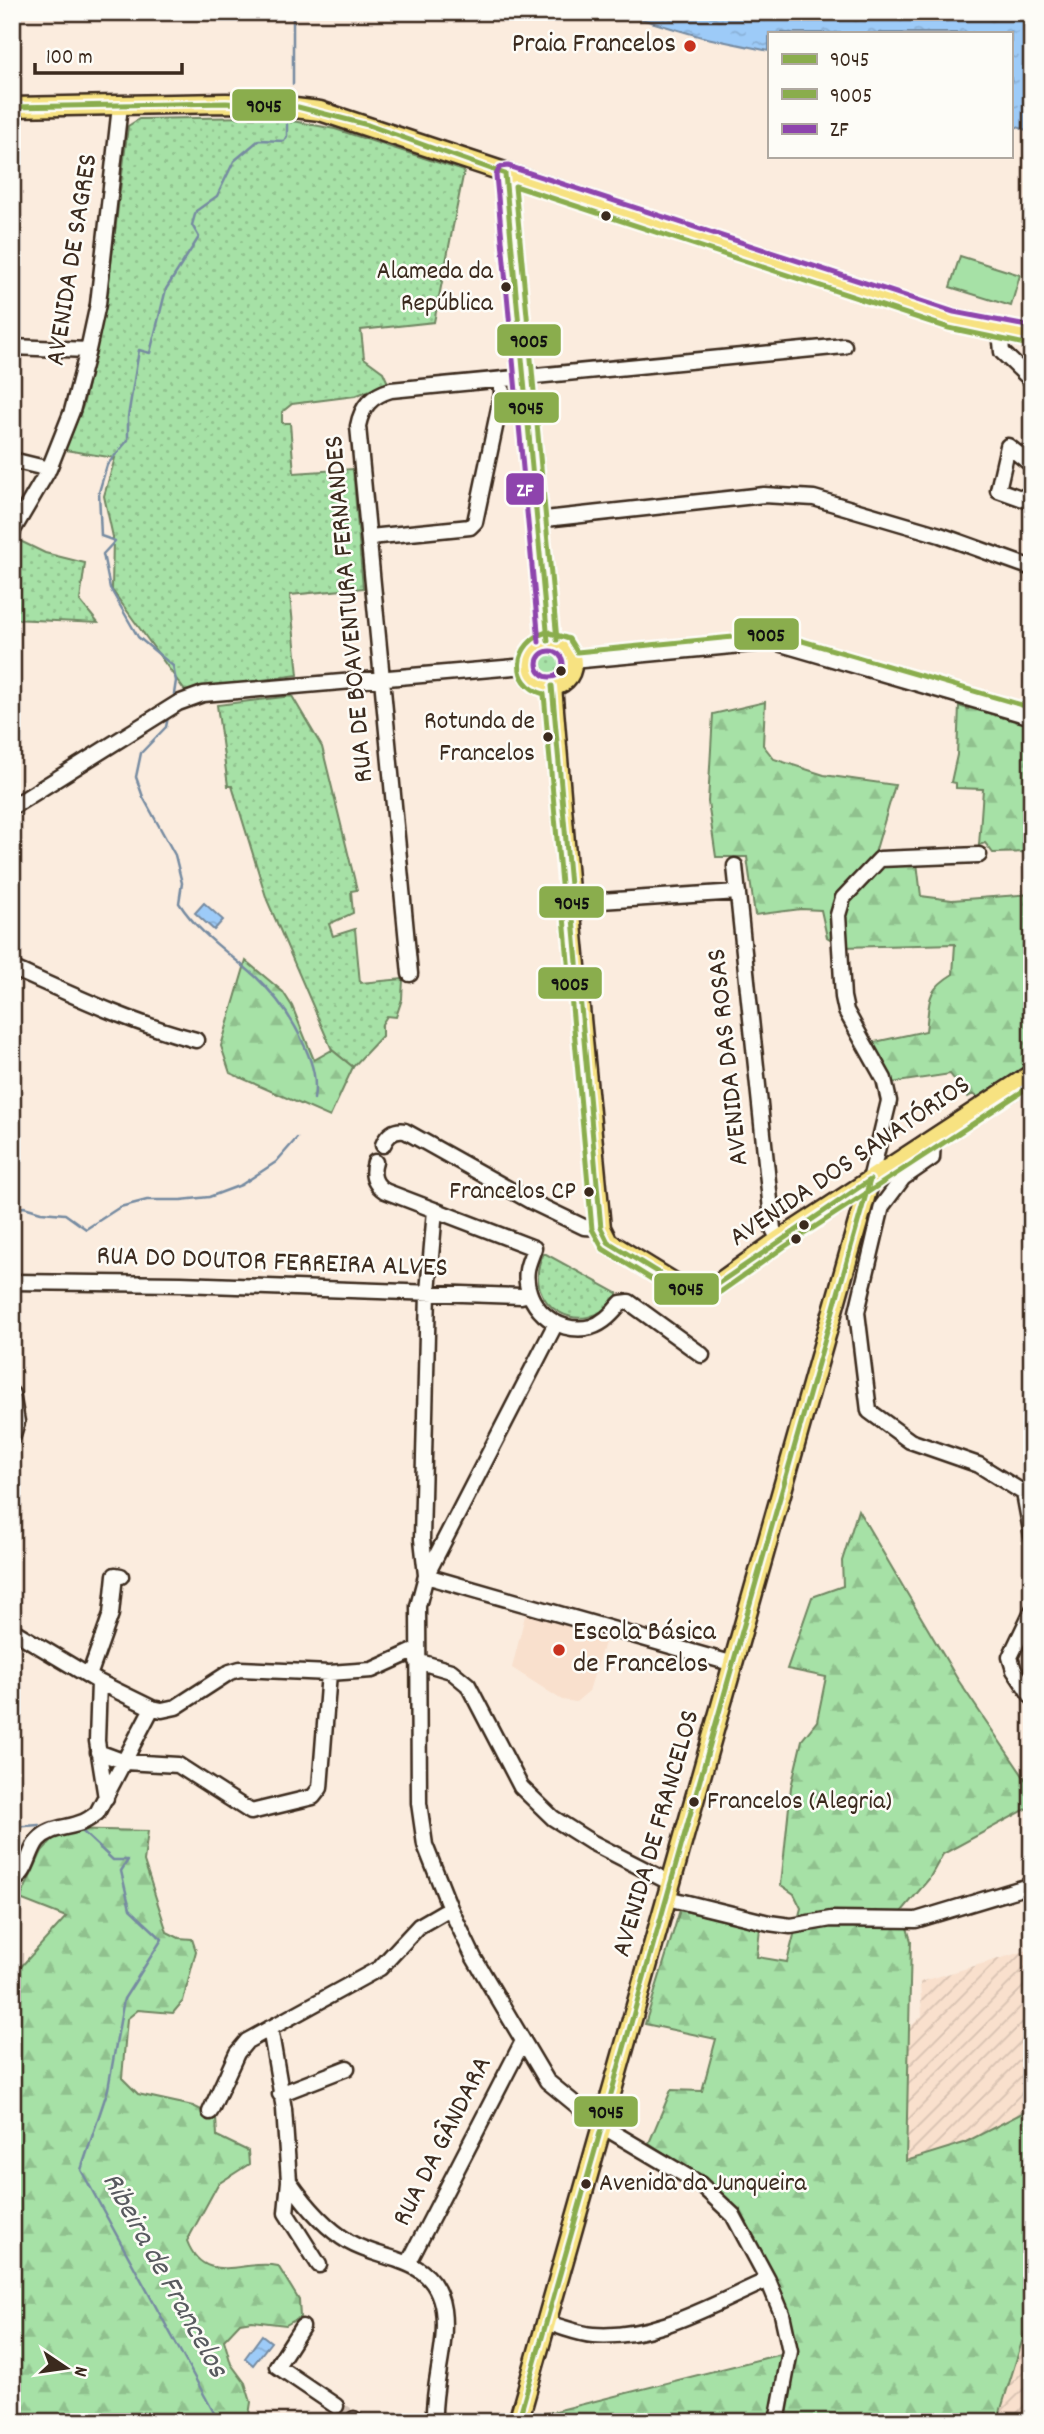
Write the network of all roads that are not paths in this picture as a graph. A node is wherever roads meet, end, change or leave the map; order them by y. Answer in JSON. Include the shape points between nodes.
{"nodes":[{"id":1,"x":120,"y":106,"type":"junction"},
{"id":2,"x":12,"y":107,"type":"edge"},
{"id":3,"x":505,"y":174,"type":"junction"},
{"id":4,"x":543,"y":186,"type":"junction"},
{"id":5,"x":509,"y":211,"type":"junction"},
{"id":6,"x":1000,"y":331,"type":"junction"},
{"id":7,"x":1032,"y":336,"type":"edge"},
{"id":8,"x":844,"y":346,"type":"dead end"},
{"id":9,"x":12,"y":347,"type":"edge"},
{"id":10,"x":88,"y":351,"type":"junction"},
{"id":11,"x":524,"y":378,"type":"junction"},
{"id":12,"x":501,"y":381,"type":"junction"},
{"id":13,"x":1032,"y":381,"type":"edge"},
{"id":14,"x":12,"y":460,"type":"edge"},
{"id":15,"x":1032,"y":465,"type":"edge"},
{"id":16,"x":49,"y":469,"type":"junction"},
{"id":17,"x":1032,"y":502,"type":"edge"},
{"id":18,"x":536,"y":520,"type":"junction"},
{"id":19,"x":12,"y":533,"type":"edge"},
{"id":20,"x":370,"y":537,"type":"junction"},
{"id":21,"x":1032,"y":568,"type":"edge"},
{"id":22,"x":548,"y":641,"type":"junction"},
{"id":23,"x":572,"y":661,"type":"junction"},
{"id":24,"x":527,"y":666,"type":"junction"},
{"id":25,"x":380,"y":679,"type":"junction"},
{"id":26,"x":552,"y":686,"type":"junction"},
{"id":27,"x":1032,"y":717,"type":"edge"},
{"id":28,"x":12,"y":807,"type":"edge"},
{"id":29,"x":979,"y":855,"type":"dead end"},
{"id":30,"x":735,"y":866,"type":"dead end"},
{"id":31,"x":738,"y":892,"type":"junction"},
{"id":32,"x":570,"y":903,"type":"junction"},
{"id":33,"x":12,"y":968,"type":"edge"},
{"id":34,"x":410,"y":974,"type":"dead end"},
{"id":35,"x":196,"y":1040,"type":"dead end"},
{"id":36,"x":1032,"y":1074,"type":"edge"},
{"id":37,"x":933,"y":1141,"type":"junction"},
{"id":38,"x":383,"y":1145,"type":"dead end"},
{"id":39,"x":375,"y":1162,"type":"dead end"},
{"id":40,"x":870,"y":1180,"type":"junction"},
{"id":41,"x":832,"y":1205,"type":"junction"},
{"id":42,"x":435,"y":1210,"type":"junction"},
{"id":43,"x":859,"y":1220,"type":"junction"},
{"id":44,"x":601,"y":1228,"type":"junction"},
{"id":45,"x":779,"y":1240,"type":"junction"},
{"id":46,"x":12,"y":1282,"type":"edge"},
{"id":47,"x":428,"y":1292,"type":"junction"},
{"id":48,"x":530,"y":1294,"type":"junction"},
{"id":49,"x":556,"y":1323,"type":"junction"},
{"id":50,"x":702,"y":1355,"type":"dead end"},
{"id":51,"x":12,"y":1394,"type":"edge"},
{"id":52,"x":12,"y":1438,"type":"edge"},
{"id":53,"x":1028,"y":1492,"type":"edge"},
{"id":54,"x":1032,"y":1536,"type":"edge"},
{"id":55,"x":121,"y":1576,"type":"dead end"},
{"id":56,"x":426,"y":1576,"type":"junction"},
{"id":57,"x":1032,"y":1611,"type":"edge"},
{"id":58,"x":14,"y":1634,"type":"edge"},
{"id":59,"x":417,"y":1655,"type":"junction"},
{"id":60,"x":734,"y":1664,"type":"junction"},
{"id":61,"x":329,"y":1673,"type":"junction"},
{"id":62,"x":94,"y":1679,"type":"junction"},
{"id":63,"x":1032,"y":1697,"type":"edge"},
{"id":64,"x":152,"y":1708,"type":"junction"},
{"id":65,"x":99,"y":1752,"type":"junction"},
{"id":66,"x":125,"y":1762,"type":"junction"},
{"id":67,"x":106,"y":1798,"type":"junction"},
{"id":68,"x":12,"y":1881,"type":"edge"},
{"id":69,"x":1032,"y":1885,"type":"edge"},
{"id":70,"x":669,"y":1891,"type":"junction"},
{"id":71,"x":450,"y":1908,"type":"junction"},
{"id":72,"x":270,"y":2028,"type":"junction"},
{"id":73,"x":522,"y":2043,"type":"junction"},
{"id":74,"x":347,"y":2068,"type":"dead end"},
{"id":75,"x":280,"y":2094,"type":"junction"},
{"id":76,"x":210,"y":2112,"type":"dead end"},
{"id":77,"x":603,"y":2126,"type":"junction"},
{"id":78,"x":289,"y":2182,"type":"junction"},
{"id":79,"x":409,"y":2262,"type":"junction"},
{"id":80,"x":319,"y":2265,"type":"dead end"},
{"id":81,"x":768,"y":2280,"type":"junction"},
{"id":82,"x":546,"y":2323,"type":"junction"},
{"id":83,"x":302,"y":2328,"type":"dead end"},
{"id":84,"x":336,"y":2406,"type":"tunnel mouth"},
{"id":85,"x":434,"y":2422,"type":"edge"},
{"id":86,"x":518,"y":2422,"type":"edge"},
{"id":87,"x":777,"y":2422,"type":"edge"}],
"edges":[{"from":1,"to":2,"type":"main road"},
{"from":1,"to":3,"type":"main road","via":[[261,104],[320,111]]},
{"from":1,"to":10,"type":"street","name":"AVENIDA DE SAGRES","via":[[98,304]]},
{"from":3,"to":4,"type":"main road"},
{"from":3,"to":5,"type":"main road"},
{"from":4,"to":5,"type":"main road","via":[[525,194]]},
{"from":4,"to":6,"type":"main road","via":[[952,320]]},
{"from":5,"to":11,"type":"main road"},
{"from":6,"to":7,"type":"main road"},
{"from":6,"to":13,"type":"street","via":[[1002,352]]},
{"from":8,"to":11,"type":"street","name":"RUA DE BOAVENTURA FERNANDES"},
{"from":9,"to":10,"type":"street"},
{"from":10,"to":16,"type":"street","name":"AVENIDA DE SAGRES","via":[[72,411]]},
{"from":11,"to":12,"type":"street","name":"RUA DE BOAVENTURA FERNANDES"},
{"from":11,"to":18,"type":"main road"},
{"from":12,"to":20,"type":"street","via":[[475,522],[470,527]]},
{"from":12,"to":20,"type":"street","name":"RUA DE BOAVENTURA FERNANDES","via":[[391,390],[369,401],[358,426]]},
{"from":14,"to":16,"type":"street"},
{"from":15,"to":17,"type":"street","via":[[1009,446],[998,490]]},
{"from":16,"to":19,"type":"street","name":"AVENIDA DE SAGRES"},
{"from":18,"to":21,"type":"street","via":[[764,495],[814,498]]},
{"from":18,"to":22,"type":"main road"},
{"from":20,"to":25,"type":"street","name":"RUA DE BOAVENTURA FERNANDES"},
{"from":22,"to":23,"type":"main road","via":[[564,646]]},
{"from":22,"to":24,"type":"main road","via":[[532,649]]},
{"from":23,"to":26,"type":"main road","via":[[567,678]]},
{"from":23,"to":27,"type":"street","via":[[774,642]]},
{"from":24,"to":25,"type":"street"},
{"from":24,"to":26,"type":"main road","via":[[536,681]]},
{"from":25,"to":28,"type":"street","via":[[203,694],[178,703]]},
{"from":25,"to":34,"type":"street","name":"RUA DE BOAVENTURA FERNANDES"},
{"from":26,"to":32,"type":"main road"},
{"from":29,"to":40,"type":"street","via":[[880,859],[843,898],[838,915],[846,1011],[884,1079],[889,1101]]},
{"from":30,"to":31,"type":"street","name":"AVENIDA DAS ROSAS"},
{"from":31,"to":32,"type":"street"},
{"from":31,"to":45,"type":"street","name":"AVENIDA DAS ROSAS","via":[[773,1229]]},
{"from":32,"to":44,"type":"main road"},
{"from":33,"to":35,"type":"street","via":[[94,1004]]},
{"from":36,"to":37,"type":"main road","name":"AVENIDA DOS SANATÓRIOS"},
{"from":37,"to":40,"type":"main road","name":"AVENIDA DOS SANATÓRIOS"},
{"from":37,"to":53,"type":"street","via":[[932,1158],[903,1178],[881,1206],[857,1312],[869,1411],[910,1441],[979,1465]]},
{"from":38,"to":44,"type":"street","via":[[392,1132],[412,1134],[532,1202],[584,1227]]},
{"from":39,"to":42,"type":"street","via":[[377,1186]]},
{"from":40,"to":41,"type":"main road","name":"AVENIDA DOS SANATÓRIOS"},
{"from":40,"to":43,"type":"main road","name":"AVENIDA DE FRANCELOS"},
{"from":41,"to":43,"type":"main road"},
{"from":41,"to":45,"type":"main road","name":"AVENIDA DOS SANATÓRIOS"},
{"from":42,"to":47,"type":"street"},
{"from":42,"to":48,"type":"street","via":[[534,1248],[527,1271]]},
{"from":43,"to":60,"type":"main road","name":"AVENIDA DE FRANCELOS"},
{"from":44,"to":45,"type":"main road","name":"AVENIDA DOS SANATÓRIOS","via":[[608,1242],[683,1288],[697,1291],[716,1285]]},
{"from":46,"to":47,"type":"street","name":"RUA DO DOUTOR FERREIRA ALVES"},
{"from":47,"to":48,"type":"street","name":"RUA DO DOUTOR FERREIRA ALVES"},
{"from":47,"to":56,"type":"street","via":[[422,1539]]},
{"from":48,"to":49,"type":"street","via":[[538,1310]]},
{"from":49,"to":50,"type":"street","via":[[591,1327],[621,1303],[629,1302]]},
{"from":49,"to":56,"type":"street"},
{"from":51,"to":52,"type":"street","via":[[17,1422]]},
{"from":53,"to":54,"type":"street"},
{"from":55,"to":62,"type":"street","via":[[115,1575],[111,1614]]},
{"from":56,"to":59,"type":"street","via":[[418,1605]]},
{"from":56,"to":60,"type":"street"},
{"from":57,"to":63,"type":"street","via":[[1010,1657]]},
{"from":58,"to":62,"type":"street"},
{"from":59,"to":61,"type":"street","via":[[372,1670]]},
{"from":59,"to":70,"type":"street","via":[[468,1685],[521,1787],[553,1818]]},
{"from":59,"to":71,"type":"street","via":[[419,1803],[425,1845]]},
{"from":60,"to":70,"type":"main road","name":"AVENIDA DE FRANCELOS"},
{"from":61,"to":64,"type":"street","via":[[240,1669],[176,1707]]},
{"from":61,"to":66,"type":"street","via":[[320,1788],[313,1797],[251,1812],[178,1765]]},
{"from":62,"to":64,"type":"street"},
{"from":62,"to":65,"type":"street"},
{"from":64,"to":66,"type":"street"},
{"from":65,"to":66,"type":"street"},
{"from":65,"to":67,"type":"street"},
{"from":66,"to":67,"type":"street"},
{"from":67,"to":68,"type":"street","via":[[97,1813],[84,1822],[48,1831]]},
{"from":69,"to":70,"type":"street","via":[[916,1920],[831,1919],[791,1926]]},
{"from":70,"to":77,"type":"main road","name":"AVENIDA DE FRANCELOS"},
{"from":71,"to":72,"type":"street","via":[[418,1926],[380,1968]]},
{"from":71,"to":73,"type":"street"},
{"from":72,"to":75,"type":"street"},
{"from":72,"to":76,"type":"street","via":[[247,2041],[237,2053]]},
{"from":73,"to":77,"type":"street","via":[[547,2081]]},
{"from":73,"to":79,"type":"street","name":"RUA DA GÂNDARA"},
{"from":74,"to":75,"type":"street"},
{"from":75,"to":78,"type":"street"},
{"from":77,"to":81,"type":"street","via":[[700,2184],[733,2215]]},
{"from":77,"to":82,"type":"main road","name":"AVENIDA DE FRANCELOS"},
{"from":78,"to":79,"type":"street","via":[[332,2232],[352,2244]]},
{"from":78,"to":80,"type":"street","via":[[286,2213]]},
{"from":79,"to":85,"type":"street","via":[[436,2288],[442,2307],[444,2331]]},
{"from":81,"to":82,"type":"street","via":[[633,2335],[591,2335]]},
{"from":81,"to":87,"type":"street","via":[[790,2351]]},
{"from":82,"to":86,"type":"main road","name":"AVENIDA DE FRANCELOS"},
{"from":83,"to":84,"type":"street","via":[[278,2366]]}]}
